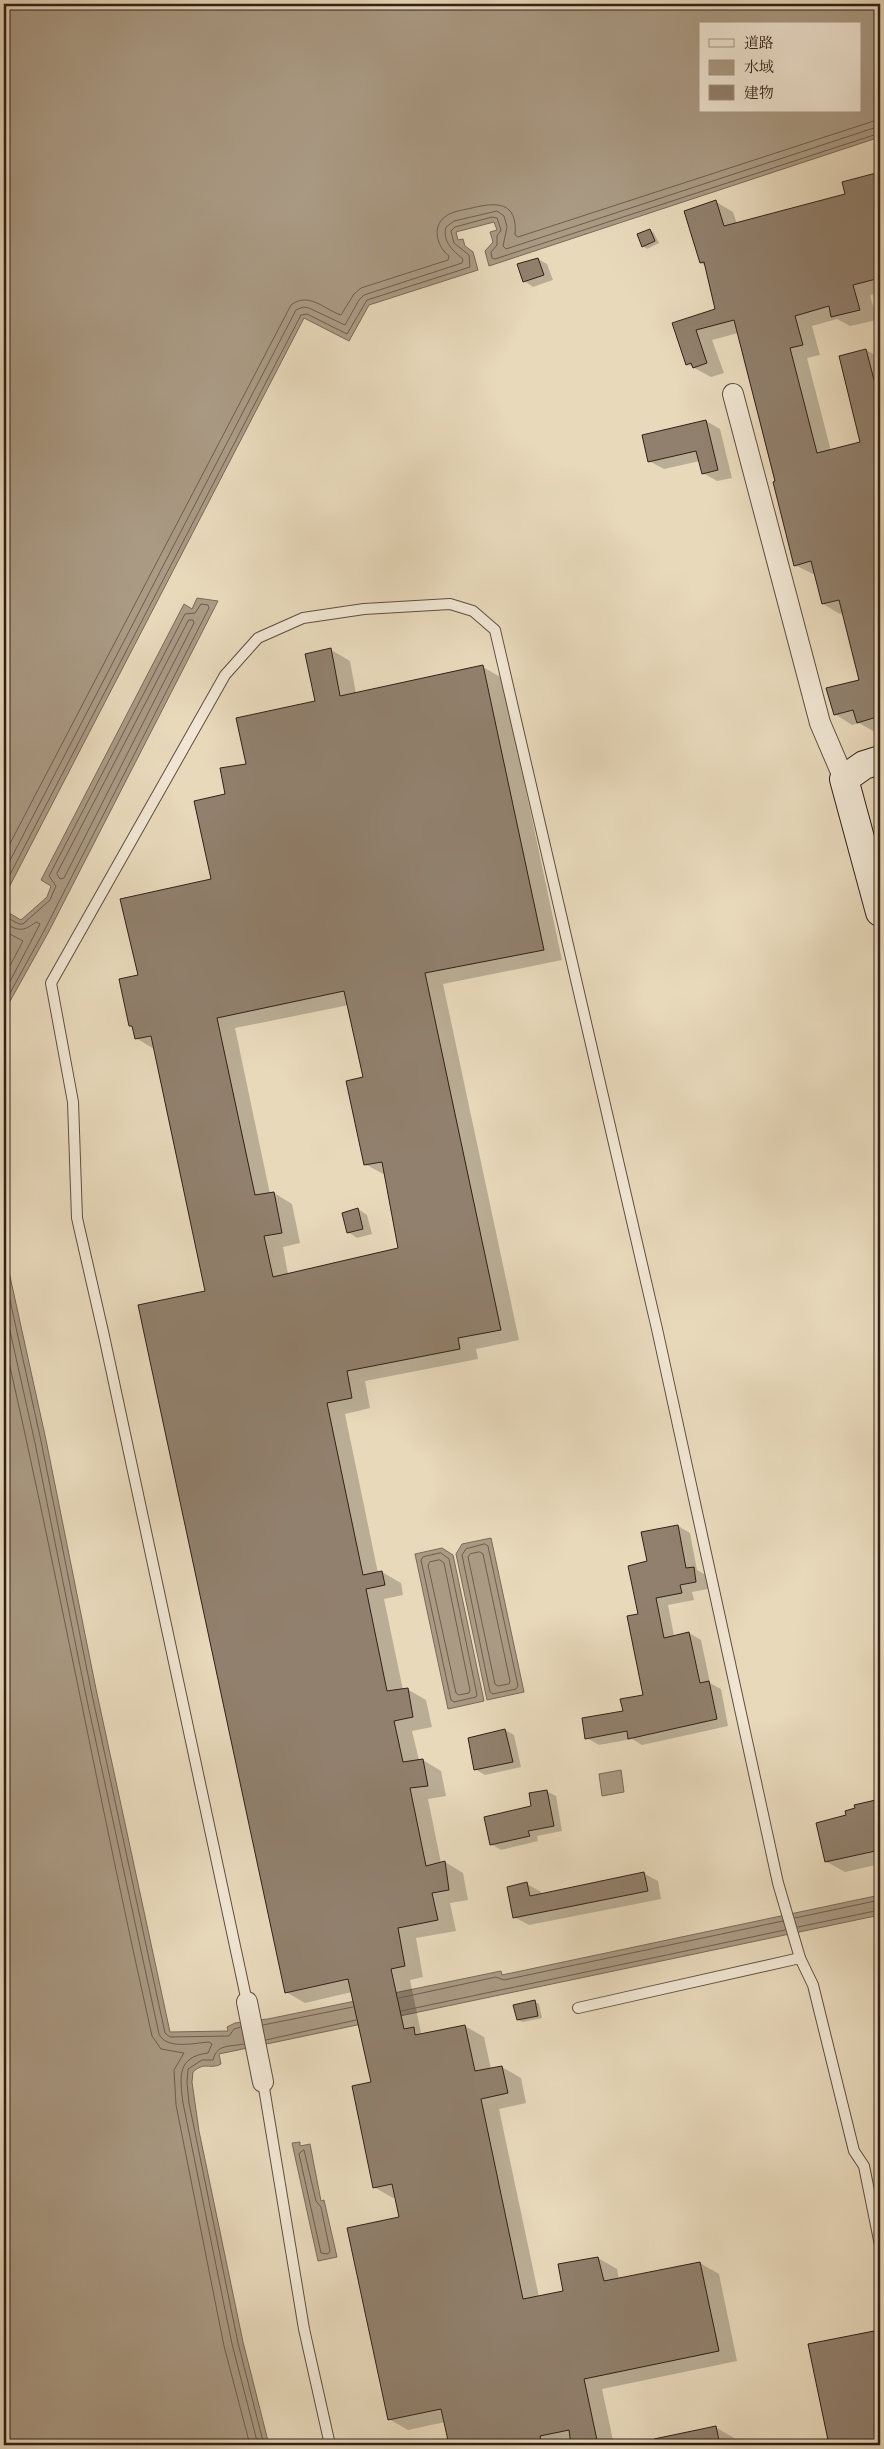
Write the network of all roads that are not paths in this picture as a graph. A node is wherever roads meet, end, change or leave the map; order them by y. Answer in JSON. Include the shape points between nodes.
{"nodes":[{"id":1,"x":733,"y":394,"type":"dead end"},
{"id":2,"x":880,"y":760,"type":"edge"},
{"id":3,"x":844,"y":779,"type":"junction"},
{"id":4,"x":880,"y":912,"type":"edge"},
{"id":5,"x":800,"y":1958,"type":"junction"},
{"id":6,"x":247,"y":2002,"type":"joint"},
{"id":7,"x":578,"y":2008,"type":"dead end"},
{"id":8,"x":264,"y":2082,"type":"joint"},
{"id":9,"x":880,"y":2245,"type":"edge"},
{"id":10,"x":330,"y":2445,"type":"edge"}],
"edges":[{"from":1,"to":3,"type":"street","via":[[820,723]]},
{"from":2,"to":3,"type":"street","via":[[864,765]]},
{"from":3,"to":4,"type":"street"},
{"from":5,"to":6,"type":"lane","via":[[778,1883],[659,1338],[495,630],[474,611],[450,604],[364,608],[303,618],[258,638],[225,675],[51,983],[73,1102],[77,1218]]},
{"from":5,"to":7,"type":"lane"},
{"from":5,"to":9,"type":"lane","via":[[813,1985],[854,2151],[864,2166]]},
{"from":6,"to":8,"type":"street"},
{"from":8,"to":10,"type":"lane","via":[[304,2329]]}]}
